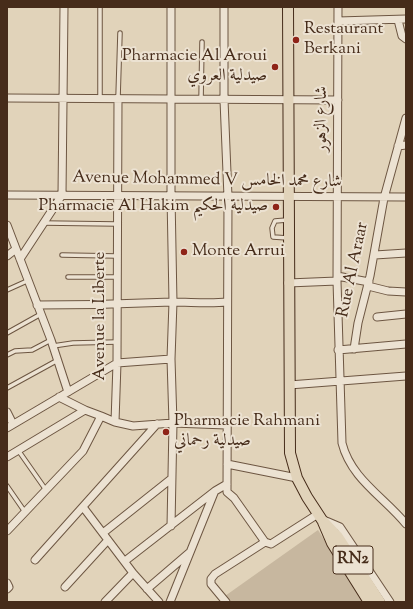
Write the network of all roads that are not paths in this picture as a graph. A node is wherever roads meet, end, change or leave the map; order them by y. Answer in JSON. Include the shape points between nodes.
{"nodes":[{"id":1,"x":64,"y":7,"type":"edge"},
{"id":2,"x":100,"y":7,"type":"edge"},
{"id":3,"x":171,"y":7,"type":"edge"},
{"id":4,"x":224,"y":7,"type":"edge"},
{"id":5,"x":288,"y":7,"type":"edge"},
{"id":6,"x":338,"y":7,"type":"edge"},
{"id":7,"x":406,"y":19,"type":"edge"},
{"id":8,"x":398,"y":20,"type":"junction"},
{"id":9,"x":338,"y":21,"type":"junction"},
{"id":10,"x":120,"y":34,"type":"dead end"},
{"id":11,"x":406,"y":39,"type":"edge"},
{"id":12,"x":202,"y":42,"type":"dead end"},
{"id":13,"x":64,"y":97,"type":"junction"},
{"id":14,"x":7,"y":98,"type":"edge"},
{"id":15,"x":100,"y":98,"type":"junction"},
{"id":16,"x":118,"y":98,"type":"junction"},
{"id":17,"x":171,"y":100,"type":"junction"},
{"id":18,"x":201,"y":100,"type":"junction"},
{"id":19,"x":224,"y":100,"type":"junction"},
{"id":20,"x":338,"y":100,"type":"junction"},
{"id":21,"x":289,"y":101,"type":"junction"},
{"id":22,"x":406,"y":118,"type":"edge"},
{"id":23,"x":406,"y":145,"type":"edge"},
{"id":24,"x":398,"y":146,"type":"junction"},
{"id":25,"x":117,"y":194,"type":"junction"},
{"id":26,"x":7,"y":195,"type":"edge"},
{"id":27,"x":62,"y":195,"type":"junction"},
{"id":28,"x":171,"y":196,"type":"junction"},
{"id":29,"x":228,"y":197,"type":"junction"},
{"id":30,"x":289,"y":197,"type":"junction"},
{"id":31,"x":337,"y":197,"type":"junction"},
{"id":32,"x":406,"y":197,"type":"edge"},
{"id":33,"x":384,"y":198,"type":"junction"},
{"id":34,"x":288,"y":220,"type":"junction"},
{"id":35,"x":43,"y":223,"type":"junction"},
{"id":36,"x":116,"y":224,"type":"junction"},
{"id":37,"x":7,"y":225,"type":"edge"},
{"id":38,"x":288,"y":238,"type":"junction"},
{"id":39,"x":16,"y":249,"type":"junction"},
{"id":40,"x":406,"y":253,"type":"edge"},
{"id":41,"x":62,"y":255,"type":"dead end"},
{"id":42,"x":375,"y":255,"type":"junction"},
{"id":43,"x":7,"y":256,"type":"edge"},
{"id":44,"x":116,"y":256,"type":"junction"},
{"id":45,"x":20,"y":259,"type":"junction"},
{"id":46,"x":68,"y":277,"type":"dead end"},
{"id":47,"x":116,"y":277,"type":"junction"},
{"id":48,"x":337,"y":279,"type":"junction"},
{"id":49,"x":27,"y":281,"type":"junction"},
{"id":50,"x":288,"y":283,"type":"junction"},
{"id":51,"x":369,"y":284,"type":"junction"},
{"id":52,"x":7,"y":290,"type":"edge"},
{"id":53,"x":406,"y":292,"type":"edge"},
{"id":54,"x":173,"y":302,"type":"junction"},
{"id":55,"x":227,"y":302,"type":"junction"},
{"id":56,"x":116,"y":304,"type":"junction"},
{"id":57,"x":37,"y":305,"type":"junction"},
{"id":58,"x":41,"y":314,"type":"junction"},
{"id":59,"x":406,"y":314,"type":"edge"},
{"id":60,"x":377,"y":317,"type":"dead end"},
{"id":61,"x":7,"y":333,"type":"edge"},
{"id":62,"x":117,"y":342,"type":"junction"},
{"id":63,"x":52,"y":343,"type":"junction"},
{"id":64,"x":406,"y":344,"type":"edge"},
{"id":65,"x":354,"y":349,"type":"junction"},
{"id":66,"x":338,"y":350,"type":"junction"},
{"id":67,"x":7,"y":355,"type":"edge"},
{"id":68,"x":171,"y":358,"type":"junction"},
{"id":69,"x":58,"y":360,"type":"junction"},
{"id":70,"x":117,"y":363,"type":"junction"},
{"id":71,"x":406,"y":376,"type":"edge"},
{"id":72,"x":339,"y":380,"type":"junction"},
{"id":73,"x":289,"y":385,"type":"junction"},
{"id":74,"x":7,"y":388,"type":"edge"},
{"id":75,"x":68,"y":392,"type":"junction"},
{"id":76,"x":59,"y":397,"type":"junction"},
{"id":77,"x":85,"y":410,"type":"junction"},
{"id":78,"x":7,"y":412,"type":"edge"},
{"id":79,"x":101,"y":416,"type":"junction"},
{"id":80,"x":115,"y":422,"type":"junction"},
{"id":81,"x":173,"y":423,"type":"junction"},
{"id":82,"x":157,"y":424,"type":"junction"},
{"id":83,"x":226,"y":425,"type":"junction"},
{"id":84,"x":10,"y":426,"type":"edge"},
{"id":85,"x":18,"y":450,"type":"junction"},
{"id":86,"x":7,"y":457,"type":"edge"},
{"id":87,"x":227,"y":464,"type":"junction"},
{"id":88,"x":297,"y":478,"type":"junction"},
{"id":89,"x":172,"y":479,"type":"junction"},
{"id":90,"x":227,"y":484,"type":"junction"},
{"id":91,"x":7,"y":486,"type":"edge"},
{"id":92,"x":46,"y":490,"type":"junction"},
{"id":93,"x":215,"y":491,"type":"junction"},
{"id":94,"x":83,"y":507,"type":"junction"},
{"id":95,"x":25,"y":512,"type":"junction"},
{"id":96,"x":320,"y":517,"type":"junction"},
{"id":97,"x":405,"y":522,"type":"edge"},
{"id":98,"x":171,"y":526,"type":"junction"},
{"id":99,"x":7,"y":531,"type":"edge"},
{"id":100,"x":103,"y":533,"type":"junction"},
{"id":101,"x":108,"y":540,"type":"junction"},
{"id":102,"x":264,"y":542,"type":"junction"},
{"id":103,"x":190,"y":552,"type":"junction"},
{"id":104,"x":35,"y":560,"type":"dead end"},
{"id":105,"x":125,"y":562,"type":"junction"},
{"id":106,"x":133,"y":573,"type":"junction"},
{"id":107,"x":7,"y":583,"type":"edge"},
{"id":108,"x":65,"y":587,"type":"dead end"},
{"id":109,"x":7,"y":589,"type":"edge"},
{"id":110,"x":147,"y":589,"type":"junction"},
{"id":111,"x":105,"y":602,"type":"edge"},
{"id":112,"x":159,"y":602,"type":"edge"},
{"id":113,"x":170,"y":602,"type":"edge"},
{"id":114,"x":226,"y":602,"type":"edge"},
{"id":115,"x":369,"y":602,"type":"edge"},
{"id":116,"x":380,"y":602,"type":"edge"},
{"id":117,"x":390,"y":602,"type":"edge"}],
"edges":[{"from":1,"to":13,"type":"street"},
{"from":2,"to":15,"type":"lane"},
{"from":3,"to":17,"type":"street"},
{"from":4,"to":19,"type":"street"},
{"from":5,"to":21,"type":"main road","number":"RN2"},
{"from":6,"to":9,"type":"street","name":"شارع الزهور"},
{"from":7,"to":8,"type":"street"},
{"from":8,"to":9,"type":"street"},
{"from":8,"to":11,"type":"street","via":[[402,36]]},
{"from":9,"to":20,"type":"street","name":"شارع الزهور"},
{"from":10,"to":16,"type":"lane"},
{"from":12,"to":18,"type":"lane"},
{"from":13,"to":14,"type":"street"},
{"from":13,"to":15,"type":"street"},
{"from":13,"to":27,"type":"street"},
{"from":15,"to":16,"type":"street"},
{"from":16,"to":17,"type":"street"},
{"from":16,"to":25,"type":"street","name":"Avenue la Liberte"},
{"from":17,"to":18,"type":"street"},
{"from":17,"to":28,"type":"street"},
{"from":18,"to":19,"type":"street"},
{"from":19,"to":21,"type":"street"},
{"from":19,"to":29,"type":"street"},
{"from":20,"to":21,"type":"street"},
{"from":20,"to":31,"type":"street","name":"شارع الزهور"},
{"from":21,"to":30,"type":"main road","number":"RN2"},
{"from":22,"to":24,"type":"street","name":"Rue Al Araar"},
{"from":23,"to":24,"type":"street"},
{"from":24,"to":33,"type":"street","name":"Rue Al Araar"},
{"from":25,"to":27,"type":"street","name":"Avenue Mohammed V شارع محمد الخامس"},
{"from":25,"to":28,"type":"street","name":"Avenue Mohammed V شارع محمد الخامس"},
{"from":25,"to":36,"type":"street","name":"Avenue la Liberte"},
{"from":26,"to":27,"type":"street","name":"Avenue Mohammed V شارع محمد الخامس"},
{"from":27,"to":35,"type":"street"},
{"from":28,"to":29,"type":"street","name":"Avenue Mohammed V شارع محمد الخامس"},
{"from":28,"to":54,"type":"street"},
{"from":29,"to":30,"type":"street","name":"Avenue Mohammed V شارع محمد الخامس"},
{"from":29,"to":55,"type":"street"},
{"from":30,"to":31,"type":"street","name":"Avenue Mohammed V شارع محمد الخامس"},
{"from":30,"to":34,"type":"main road","number":"RN2"},
{"from":31,"to":33,"type":"street","name":"Avenue Mohammed V شارع محمد الخامس"},
{"from":31,"to":48,"type":"street","name":"شارع الزهور"},
{"from":32,"to":33,"type":"street","name":"Avenue Mohammed V شارع محمد الخامس"},
{"from":33,"to":42,"type":"street","name":"Rue Al Araar"},
{"from":34,"to":38,"type":"main road","number":"RN2"},
{"from":34,"to":38,"type":"lane","via":[[275,221],[272,228],[273,237]]},
{"from":35,"to":36,"type":"lane"},
{"from":35,"to":45,"type":"street"},
{"from":36,"to":44,"type":"street","name":"Avenue la Liberte"},
{"from":37,"to":39,"type":"street"},
{"from":38,"to":50,"type":"main road","number":"RN2"},
{"from":39,"to":43,"type":"street"},
{"from":39,"to":45,"type":"street"},
{"from":40,"to":42,"type":"street"},
{"from":41,"to":44,"type":"lane"},
{"from":42,"to":51,"type":"street","name":"Rue Al Araar"},
{"from":44,"to":47,"type":"street","name":"Avenue la Liberte"},
{"from":45,"to":49,"type":"street"},
{"from":46,"to":47,"type":"lane"},
{"from":47,"to":56,"type":"street","name":"Avenue la Liberte"},
{"from":48,"to":50,"type":"street"},
{"from":48,"to":51,"type":"street"},
{"from":48,"to":66,"type":"street","name":"شارع الزهور"},
{"from":49,"to":52,"type":"lane"},
{"from":49,"to":57,"type":"street"},
{"from":50,"to":73,"type":"main road","number":"RN2"},
{"from":51,"to":53,"type":"street","via":[[392,292]]},
{"from":51,"to":65,"type":"street","name":"Rue Al Araar"},
{"from":54,"to":55,"type":"street"},
{"from":54,"to":56,"type":"street"},
{"from":54,"to":68,"type":"street"},
{"from":55,"to":83,"type":"street"},
{"from":56,"to":57,"type":"street"},
{"from":56,"to":62,"type":"street","name":"Avenue la Liberte"},
{"from":57,"to":58,"type":"street"},
{"from":58,"to":61,"type":"lane"},
{"from":58,"to":63,"type":"street"},
{"from":59,"to":60,"type":"street"},
{"from":62,"to":63,"type":"lane"},
{"from":62,"to":70,"type":"street","name":"Avenue la Liberte"},
{"from":63,"to":67,"type":"lane"},
{"from":63,"to":69,"type":"street"},
{"from":64,"to":65,"type":"street"},
{"from":65,"to":66,"type":"street"},
{"from":66,"to":72,"type":"street","name":"شارع الزهور"},
{"from":68,"to":70,"type":"street"},
{"from":68,"to":81,"type":"street"},
{"from":69,"to":74,"type":"lane"},
{"from":69,"to":75,"type":"street"},
{"from":70,"to":75,"type":"street"},
{"from":70,"to":80,"type":"street","name":"Avenue la Liberte"},
{"from":71,"to":72,"type":"street"},
{"from":72,"to":73,"type":"street"},
{"from":72,"to":97,"type":"street","name":"شارع الزهور","via":[[342,443],[350,465],[363,482]]},
{"from":73,"to":88,"type":"main road","number":"RN2","via":[[290,453]]},
{"from":75,"to":76,"type":"street"},
{"from":76,"to":77,"type":"street"},
{"from":76,"to":84,"type":"street"},
{"from":77,"to":79,"type":"street"},
{"from":77,"to":85,"type":"street"},
{"from":78,"to":84,"type":"street"},
{"from":79,"to":80,"type":"street"},
{"from":79,"to":92,"type":"street","via":[[85,448]]},
{"from":80,"to":82,"type":"street","via":[[133,426]]},
{"from":81,"to":82,"type":"street"},
{"from":81,"to":83,"type":"street"},
{"from":81,"to":89,"type":"street"},
{"from":82,"to":94,"type":"street"},
{"from":83,"to":87,"type":"street"},
{"from":85,"to":86,"type":"street"},
{"from":85,"to":92,"type":"lane"},
{"from":87,"to":88,"type":"street"},
{"from":87,"to":90,"type":"street"},
{"from":88,"to":96,"type":"main road","number":"RN2"},
{"from":89,"to":98,"type":"street"},
{"from":89,"to":100,"type":"street"},
{"from":90,"to":93,"type":"street"},
{"from":90,"to":102,"type":"street","via":[[227,492],[234,498]]},
{"from":91,"to":95,"type":"lane"},
{"from":92,"to":95,"type":"street"},
{"from":93,"to":98,"type":"street"},
{"from":93,"to":103,"type":"street"},
{"from":94,"to":100,"type":"street"},
{"from":94,"to":104,"type":"street"},
{"from":95,"to":99,"type":"street"},
{"from":96,"to":102,"type":"street","via":[[271,544]]},
{"from":96,"to":115,"type":"main road","number":"RN2","via":[[332,544]]},
{"from":96,"to":116,"type":"main road","number":"RN2","via":[[338,537]]},
{"from":96,"to":117,"type":"street","via":[[340,527]]},
{"from":98,"to":105,"type":"street"},
{"from":100,"to":101,"type":"street"},
{"from":101,"to":105,"type":"street"},
{"from":101,"to":108,"type":"street"},
{"from":102,"to":114,"type":"street","via":[[211,579],[211,584]]},
{"from":103,"to":110,"type":"street"},
{"from":103,"to":113,"type":"street"},
{"from":105,"to":106,"type":"street"},
{"from":106,"to":110,"type":"street"},
{"from":106,"to":111,"type":"street"},
{"from":107,"to":109,"type":"street"},
{"from":110,"to":112,"type":"street"}]}
